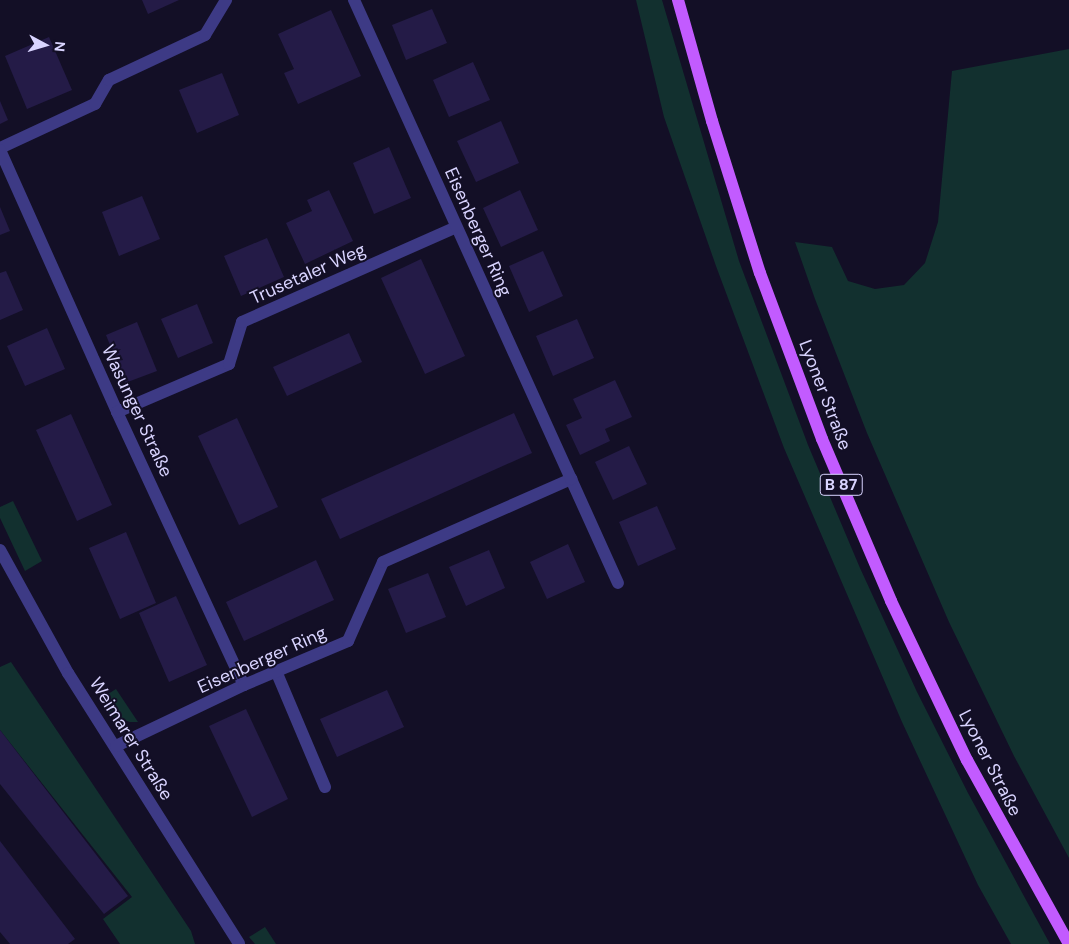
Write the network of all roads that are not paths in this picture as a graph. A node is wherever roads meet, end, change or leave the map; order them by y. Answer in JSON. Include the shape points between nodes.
{"nodes":[{"id":1,"x":226,"y":0,"type":"edge"},
{"id":2,"x":354,"y":0,"type":"edge"},
{"id":3,"x":678,"y":0,"type":"edge"},
{"id":4,"x":0,"y":149,"type":"edge"},
{"id":5,"x":456,"y":227,"type":"junction"},
{"id":6,"x":117,"y":412,"type":"junction"},
{"id":7,"x":571,"y":479,"type":"junction"},
{"id":8,"x":0,"y":550,"type":"edge"},
{"id":9,"x":618,"y":583,"type":"dead end"},
{"id":10,"x":276,"y":672,"type":"junction"},
{"id":11,"x":244,"y":685,"type":"junction"},
{"id":12,"x":116,"y":746,"type":"junction"},
{"id":13,"x":325,"y":787,"type":"dead end"},
{"id":14,"x":240,"y":944,"type":"edge"},
{"id":15,"x":1069,"y":944,"type":"edge"}],
"edges":[{"from":1,"to":4,"type":"street","via":[[205,35],[109,80],[94,104]]},
{"from":2,"to":5,"type":"street","name":"Eisenberger Ring"},
{"from":3,"to":15,"type":"main road","name":"Lyoner Straße","number":"B 87","via":[[760,273],[822,439],[891,601],[967,760]]},
{"from":4,"to":6,"type":"street","name":"Wasunger Straße"},
{"from":5,"to":6,"type":"street","name":"Trusetaler Weg","via":[[242,322],[229,364]]},
{"from":5,"to":7,"type":"street","name":"Eisenberger Ring"},
{"from":6,"to":11,"type":"street","name":"Wasunger Straße"},
{"from":7,"to":9,"type":"street","name":"Eisenberger Ring"},
{"from":7,"to":10,"type":"street","name":"Eisenberger Ring","via":[[383,562],[348,641]]},
{"from":8,"to":12,"type":"street","name":"Weimarer Straße","via":[[68,673]]},
{"from":10,"to":11,"type":"street","name":"Eisenberger Ring"},
{"from":10,"to":13,"type":"street"},
{"from":11,"to":12,"type":"street","name":"Eisenberger Ring"},
{"from":12,"to":14,"type":"street","name":"Weimarer Straße"}]}
